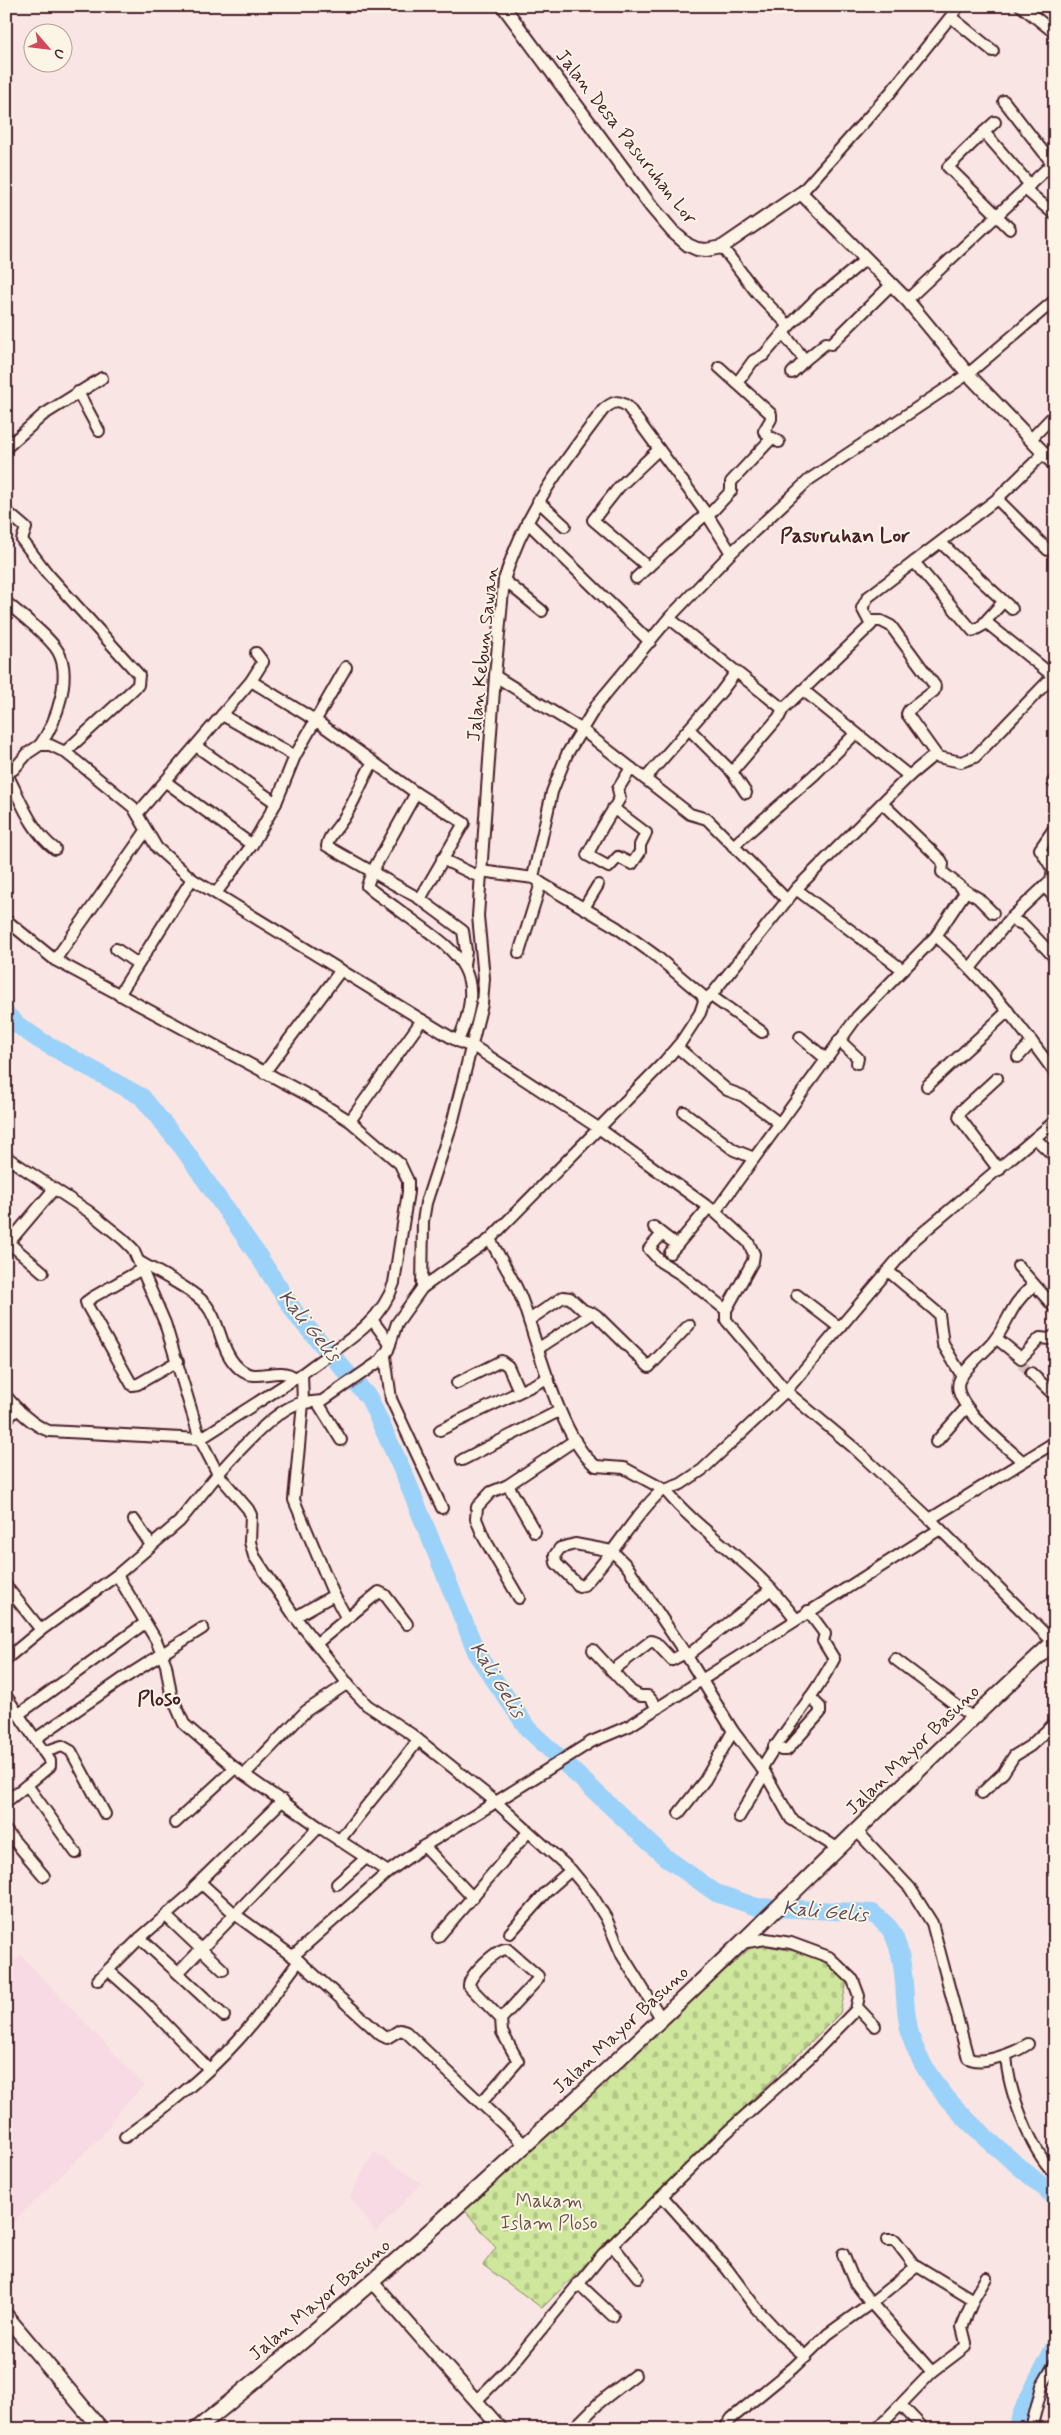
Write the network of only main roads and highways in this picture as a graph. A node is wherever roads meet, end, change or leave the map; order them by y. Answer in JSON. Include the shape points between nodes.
{"nodes":[{"id":1,"x":1054,"y":1642,"type":"edge"},
{"id":2,"x":6,"y":2316,"type":"edge"},
{"id":3,"x":101,"y":2429,"type":"edge"},
{"id":4,"x":198,"y":2429,"type":"edge"}],
"edges":[{"from":1,"to":4,"type":"main road","name":"Jalan Mayor Basuno","via":[[744,1940],[524,2144],[372,2282]]},
{"from":2,"to":3,"type":"main road"}]}
